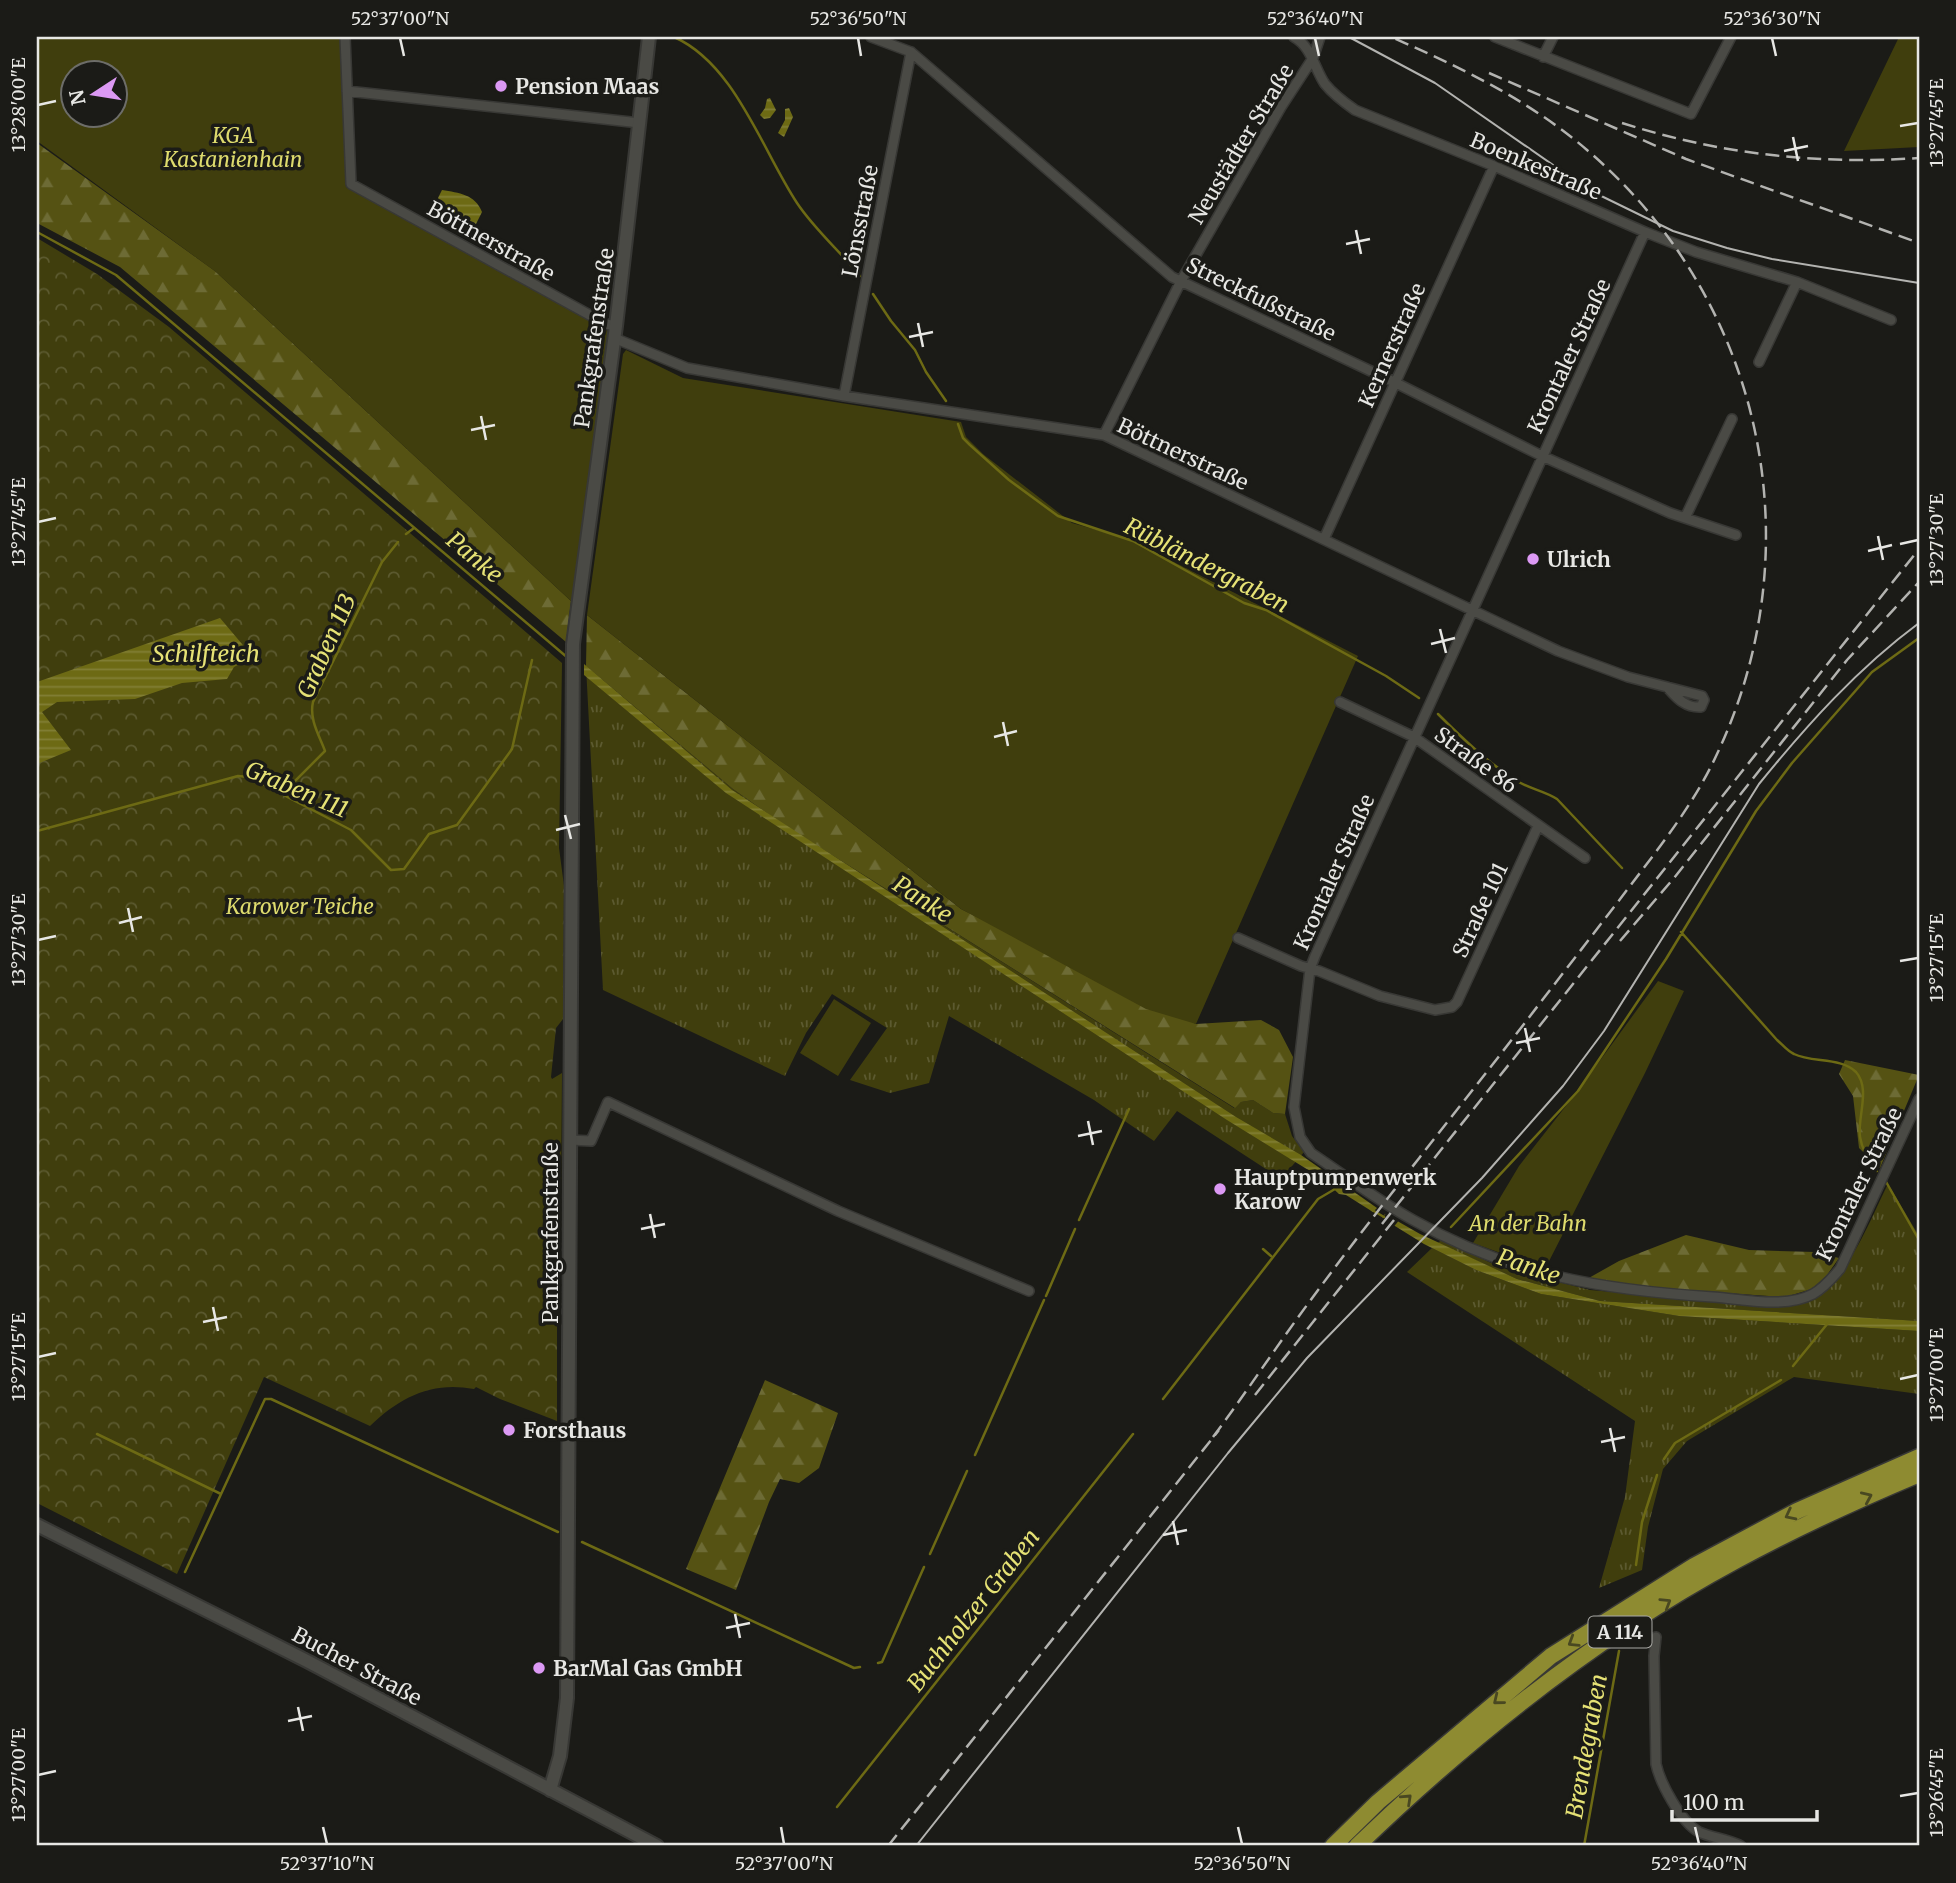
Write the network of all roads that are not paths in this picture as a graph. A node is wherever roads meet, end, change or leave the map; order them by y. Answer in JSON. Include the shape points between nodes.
{"nodes":[{"id":1,"x":345,"y":37,"type":"edge"},
{"id":2,"x":649,"y":37,"type":"edge"},
{"id":3,"x":871,"y":37,"type":"edge"},
{"id":4,"x":1294,"y":37,"type":"edge"},
{"id":5,"x":1320,"y":37,"type":"edge"},
{"id":6,"x":1495,"y":37,"type":"edge"},
{"id":7,"x":1553,"y":37,"type":"edge"},
{"id":8,"x":1731,"y":37,"type":"edge"},
{"id":9,"x":911,"y":52,"type":"junction"},
{"id":10,"x":1543,"y":57,"type":"junction"},
{"id":11,"x":1313,"y":58,"type":"junction"},
{"id":12,"x":347,"y":91,"type":"junction"},
{"id":13,"x":640,"y":122,"type":"junction"},
{"id":14,"x":1494,"y":166,"type":"junction"},
{"id":15,"x":1645,"y":232,"type":"junction"},
{"id":16,"x":1181,"y":281,"type":"junction"},
{"id":17,"x":1797,"y":282,"type":"junction"},
{"id":18,"x":1891,"y":320,"type":"dead end"},
{"id":19,"x":615,"y":332,"type":"junction"},
{"id":20,"x":1759,"y":362,"type":"dead end"},
{"id":21,"x":1394,"y":382,"type":"junction"},
{"id":22,"x":844,"y":396,"type":"junction"},
{"id":23,"x":1732,"y":419,"type":"dead end"},
{"id":24,"x":1104,"y":435,"type":"junction"},
{"id":25,"x":1542,"y":456,"type":"junction"},
{"id":26,"x":1685,"y":518,"type":"junction"},
{"id":27,"x":1736,"y":535,"type":"dead end"},
{"id":28,"x":1324,"y":539,"type":"junction"},
{"id":29,"x":1471,"y":609,"type":"junction"},
{"id":30,"x":1667,"y":687,"type":"dead end"},
{"id":31,"x":1340,"y":702,"type":"dead end"},
{"id":32,"x":1414,"y":737,"type":"junction"},
{"id":33,"x":1538,"y":827,"type":"junction"},
{"id":34,"x":1585,"y":858,"type":"dead end"},
{"id":35,"x":1238,"y":938,"type":"dead end"},
{"id":36,"x":1311,"y":969,"type":"junction"},
{"id":37,"x":1919,"y":1099,"type":"edge"},
{"id":38,"x":569,"y":1140,"type":"junction"},
{"id":39,"x":1029,"y":1291,"type":"dead end"},
{"id":40,"x":1919,"y":1457,"type":"edge"},
{"id":41,"x":1919,"y":1474,"type":"edge"},
{"id":42,"x":37,"y":1525,"type":"edge"},
{"id":43,"x":1656,"y":1637,"type":"dead end"},
{"id":44,"x":551,"y":1790,"type":"junction"},
{"id":45,"x":657,"y":1846,"type":"edge"},
{"id":46,"x":1333,"y":1846,"type":"edge"},
{"id":47,"x":1357,"y":1846,"type":"edge"},
{"id":48,"x":1741,"y":1846,"type":"edge"}],
"edges":[{"from":1,"to":12,"type":"street"},
{"from":2,"to":13,"type":"main road","name":"Pankgrafenstraße"},
{"from":3,"to":9,"type":"street","name":"Streckfußstraße"},
{"from":4,"to":11,"type":"street","name":"Boenkestraße"},
{"from":5,"to":11,"type":"street","name":"Neustädter Straße"},
{"from":6,"to":10,"type":"street"},
{"from":7,"to":10,"type":"street"},
{"from":8,"to":10,"type":"street","via":[[1691,114]]},
{"from":9,"to":16,"type":"street","name":"Streckfußstraße"},
{"from":9,"to":22,"type":"street","name":"Lönsstraße"},
{"from":11,"to":14,"type":"street","name":"Boenkestraße","via":[[1325,83],[1356,110]]},
{"from":11,"to":16,"type":"street","name":"Neustädter Straße"},
{"from":12,"to":13,"type":"street"},
{"from":12,"to":19,"type":"street","name":"Böttnerstraße","via":[[351,184]]},
{"from":13,"to":19,"type":"main road","name":"Pankgrafenstraße"},
{"from":14,"to":15,"type":"street","name":"Boenkestraße"},
{"from":14,"to":21,"type":"street","name":"Kernerstraße"},
{"from":15,"to":17,"type":"street","name":"Boenkestraße"},
{"from":15,"to":25,"type":"street","name":"Krontaler Straße"},
{"from":16,"to":21,"type":"street","name":"Streckfußstraße"},
{"from":16,"to":24,"type":"street","name":"Neustädter Straße"},
{"from":17,"to":18,"type":"street","name":"Boenkestraße"},
{"from":17,"to":20,"type":"street"},
{"from":19,"to":22,"type":"street","name":"Böttnerstraße","via":[[687,368]]},
{"from":19,"to":38,"type":"main road","name":"Pankgrafenstraße","via":[[573,644]]},
{"from":21,"to":25,"type":"street","name":"Streckfußstraße"},
{"from":21,"to":28,"type":"street","name":"Kernerstraße"},
{"from":22,"to":24,"type":"street","name":"Böttnerstraße"},
{"from":23,"to":26,"type":"street"},
{"from":24,"to":28,"type":"street","name":"Böttnerstraße"},
{"from":25,"to":26,"type":"street","name":"Streckfußstraße"},
{"from":25,"to":29,"type":"street","name":"Krontaler Straße"},
{"from":26,"to":27,"type":"street","name":"Streckfußstraße"},
{"from":28,"to":29,"type":"street","name":"Böttnerstraße"},
{"from":29,"to":30,"type":"street","name":"Böttnerstraße","via":[[1558,651]]},
{"from":29,"to":32,"type":"street","name":"Krontaler Straße"},
{"from":31,"to":32,"type":"street","name":"Straße 86"},
{"from":32,"to":33,"type":"street","name":"Straße 86"},
{"from":32,"to":36,"type":"street","name":"Krontaler Straße"},
{"from":33,"to":34,"type":"street","name":"Straße 86"},
{"from":33,"to":36,"type":"street","name":"Straße 101","via":[[1452,1007],[1435,1010],[1380,996]]},
{"from":35,"to":36,"type":"street"},
{"from":36,"to":37,"type":"street","name":"Krontaler Straße","via":[[1294,1107],[1300,1136],[1311,1153],[1444,1236],[1506,1263],[1591,1285],[1784,1302],[1813,1294],[1840,1269]]},
{"from":38,"to":39,"type":"street","via":[[592,1141],[608,1102],[838,1211]]},
{"from":38,"to":44,"type":"main road","name":"Pankgrafenstraße","via":[[566,1698]]},
{"from":40,"to":46,"type":"highway","number":"A 114","one_way":true,"via":[[1797,1511],[1694,1566],[1551,1656]]},
{"from":47,"to":41,"type":"highway","number":"A 114","one_way":true,"via":[[1430,1779],[1563,1670],[1735,1561]]},
{"from":42,"to":44,"type":"main road","name":"Bucher Straße"},
{"from":43,"to":48,"type":"street","via":[[1656,1764],[1661,1781],[1693,1828]]},
{"from":44,"to":45,"type":"main road","name":"Bucher Straße"}]}
